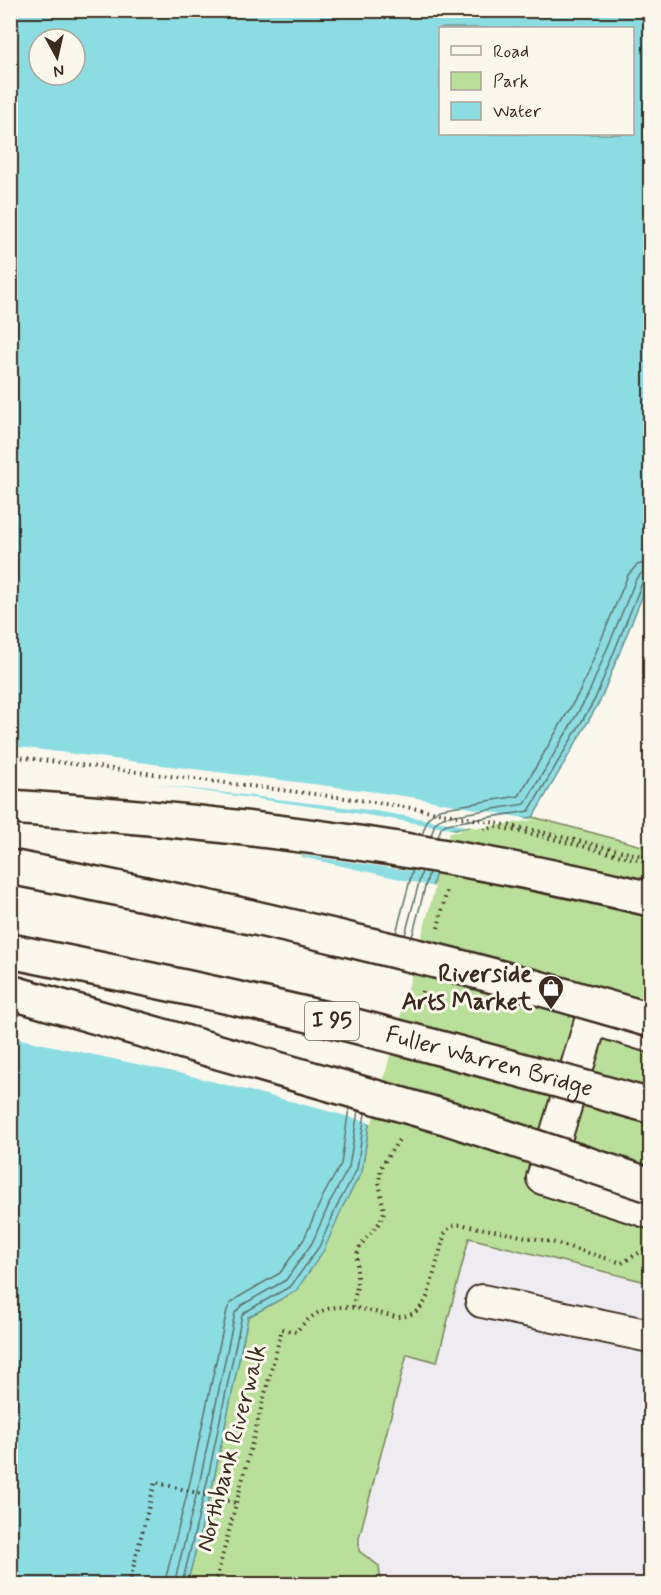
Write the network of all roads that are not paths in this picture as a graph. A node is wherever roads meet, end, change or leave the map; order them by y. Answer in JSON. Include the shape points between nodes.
{"nodes":[{"id":1,"x":10,"y":807,"type":"edge"},
{"id":2,"x":10,"y":867,"type":"edge"},
{"id":3,"x":651,"y":899,"type":"edge"},
{"id":4,"x":10,"y":951,"type":"edge"},
{"id":5,"x":10,"y":992,"type":"edge"},
{"id":6,"x":651,"y":1020,"type":"edge"},
{"id":7,"x":651,"y":1036,"type":"edge"},
{"id":8,"x":651,"y":1106,"type":"edge"},
{"id":9,"x":651,"y":1185,"type":"edge"},
{"id":10,"x":651,"y":1212,"type":"edge"},
{"id":11,"x":482,"y":1300,"type":"dead end"},
{"id":12,"x":651,"y":1336,"type":"edge"}],
"edges":[{"from":1,"to":3,"type":"highway","bridge":true,"via":[[148,817],[372,844]]},
{"from":2,"to":6,"type":"highway","bridge":true,"via":[[322,933]]},
{"from":4,"to":8,"type":"highway","name":"Fuller Warren Bridge","number":"I 95","bridge":true,"via":[[340,1023]]},
{"from":5,"to":9,"type":"highway","bridge":true,"via":[[437,1115]]},
{"from":7,"to":10,"type":"lane","via":[[592,1018],[543,1178]]},
{"from":11,"to":12,"type":"lane"}]}
